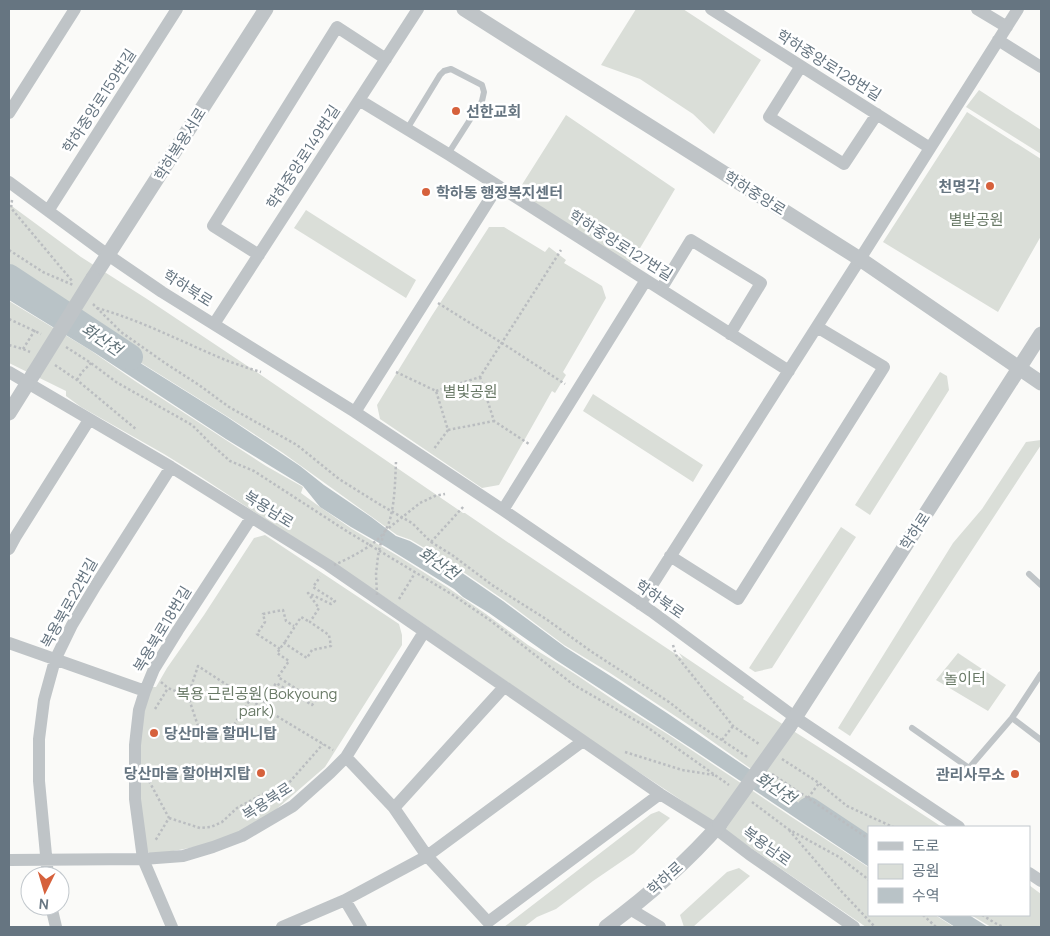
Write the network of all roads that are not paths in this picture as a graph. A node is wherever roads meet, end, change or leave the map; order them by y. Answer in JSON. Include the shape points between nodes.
{"nodes":[{"id":1,"x":76,"y":9,"type":"edge"},
{"id":2,"x":177,"y":9,"type":"edge"},
{"id":3,"x":266,"y":9,"type":"edge"},
{"id":4,"x":418,"y":9,"type":"edge"},
{"id":5,"x":464,"y":9,"type":"edge"},
{"id":6,"x":711,"y":9,"type":"edge"},
{"id":7,"x":977,"y":9,"type":"edge"},
{"id":8,"x":1018,"y":9,"type":"edge"},
{"id":9,"x":1007,"y":27,"type":"junction"},
{"id":10,"x":998,"y":40,"type":"junction"},
{"id":11,"x":386,"y":59,"type":"junction"},
{"id":12,"x":801,"y":66,"type":"junction"},
{"id":13,"x":1041,"y":67,"type":"edge"},
{"id":14,"x":359,"y":100,"type":"junction"},
{"id":15,"x":9,"y":114,"type":"edge"},
{"id":16,"x":877,"y":114,"type":"junction"},
{"id":17,"x":407,"y":129,"type":"junction"},
{"id":18,"x":930,"y":148,"type":"junction"},
{"id":19,"x":448,"y":154,"type":"junction"},
{"id":20,"x":9,"y":182,"type":"edge"},
{"id":21,"x":498,"y":186,"type":"junction"},
{"id":22,"x":48,"y":211,"type":"junction"},
{"id":23,"x":108,"y":255,"type":"junction"},
{"id":24,"x":259,"y":255,"type":"junction"},
{"id":25,"x":860,"y":259,"type":"junction"},
{"id":26,"x":646,"y":280,"type":"junction"},
{"id":27,"x":660,"y":289,"type":"junction"},
{"id":28,"x":214,"y":324,"type":"junction"},
{"id":29,"x":817,"y":326,"type":"junction"},
{"id":30,"x":730,"y":334,"type":"junction"},
{"id":31,"x":1041,"y":334,"type":"edge"},
{"id":32,"x":1020,"y":368,"type":"junction"},
{"id":33,"x":789,"y":371,"type":"junction"},
{"id":34,"x":9,"y":372,"type":"edge"},
{"id":35,"x":31,"y":378,"type":"junction"},
{"id":36,"x":1041,"y":383,"type":"edge"},
{"id":37,"x":9,"y":412,"type":"edge"},
{"id":38,"x":355,"y":412,"type":"junction"},
{"id":39,"x":89,"y":420,"type":"junction"},
{"id":40,"x":171,"y":467,"type":"junction"},
{"id":41,"x":503,"y":510,"type":"junction"},
{"id":42,"x":252,"y":518,"type":"junction"},
{"id":43,"x":9,"y":549,"type":"edge"},
{"id":44,"x":670,"y":556,"type":"junction"},
{"id":45,"x":1028,"y":574,"type":"dead end"},
{"id":46,"x":1041,"y":585,"type":"edge"},
{"id":47,"x":640,"y":604,"type":"junction"},
{"id":48,"x":424,"y":632,"type":"junction"},
{"id":49,"x":9,"y":644,"type":"edge"},
{"id":50,"x":55,"y":660,"type":"junction"},
{"id":51,"x":1041,"y":674,"type":"edge"},
{"id":52,"x":504,"y":686,"type":"junction"},
{"id":53,"x":145,"y":691,"type":"junction"},
{"id":54,"x":1012,"y":718,"type":"junction"},
{"id":55,"x":793,"y":723,"type":"junction"},
{"id":56,"x":912,"y":728,"type":"dead end"},
{"id":57,"x":1041,"y":740,"type":"edge"},
{"id":58,"x":583,"y":741,"type":"junction"},
{"id":59,"x":346,"y":757,"type":"junction"},
{"id":60,"x":660,"y":794,"type":"junction"},
{"id":61,"x":394,"y":808,"type":"junction"},
{"id":62,"x":718,"y":826,"type":"junction"},
{"id":63,"x":958,"y":826,"type":"edge"},
{"id":64,"x":427,"y":856,"type":"junction"},
{"id":65,"x":143,"y":859,"type":"junction"},
{"id":66,"x":9,"y":860,"type":"edge"},
{"id":67,"x":46,"y":860,"type":"junction"},
{"id":68,"x":47,"y":866,"type":"edge"},
{"id":69,"x":1030,"y":874,"type":"edge"},
{"id":70,"x":1041,"y":880,"type":"edge"},
{"id":71,"x":345,"y":900,"type":"junction"},
{"id":72,"x":630,"y":909,"type":"junction"},
{"id":73,"x":172,"y":927,"type":"edge"},
{"id":74,"x":282,"y":927,"type":"edge"},
{"id":75,"x":361,"y":927,"type":"edge"},
{"id":76,"x":606,"y":927,"type":"edge"},
{"id":77,"x":660,"y":927,"type":"edge"},
{"id":78,"x":854,"y":927,"type":"edge"}],
"edges":[{"from":1,"to":15,"type":"street"},
{"from":2,"to":22,"type":"street","name":"학하중앙로159번길"},
{"from":3,"to":23,"type":"street","name":"학하복용서로"},
{"from":4,"to":11,"type":"street","name":"학하중앙로149번길"},
{"from":5,"to":25,"type":"street","name":"학하중앙로"},
{"from":6,"to":12,"type":"street","name":"학하중앙로128번길"},
{"from":7,"to":9,"type":"street"},
{"from":8,"to":9,"type":"street"},
{"from":9,"to":10,"type":"street"},
{"from":10,"to":13,"type":"street"},
{"from":10,"to":18,"type":"street"},
{"from":11,"to":14,"type":"street","name":"학하중앙로149번길"},
{"from":11,"to":24,"type":"street","via":[[337,27],[213,226]]},
{"from":12,"to":16,"type":"street","name":"학하중앙로128번길"},
{"from":12,"to":16,"type":"street","via":[[769,117],[844,164]]},
{"from":14,"to":17,"type":"street","name":"학하중앙로127번길"},
{"from":14,"to":24,"type":"street","name":"학하중앙로149번길"},
{"from":16,"to":18,"type":"street","name":"학하중앙로128번길"},
{"from":17,"to":19,"type":"street","name":"학하중앙로127번길"},
{"from":17,"to":19,"type":"lane","via":[[444,71],[451,70],[482,85],[482,101]]},
{"from":18,"to":25,"type":"street"},
{"from":19,"to":21,"type":"street","name":"학하중앙로127번길"},
{"from":20,"to":22,"type":"street","name":"학하북로"},
{"from":21,"to":26,"type":"street","name":"학하중앙로127번길"},
{"from":21,"to":38,"type":"street"},
{"from":22,"to":23,"type":"street","name":"학하북로"},
{"from":23,"to":28,"type":"street","name":"학하북로"},
{"from":23,"to":35,"type":"street","name":"학하복용서로","bridge":true},
{"from":24,"to":28,"type":"street","name":"학하중앙로149번길"},
{"from":25,"to":29,"type":"street"},
{"from":25,"to":32,"type":"street","name":"학하중앙로"},
{"from":26,"to":27,"type":"street","name":"학하중앙로127번길"},
{"from":26,"to":41,"type":"street"},
{"from":27,"to":30,"type":"street","name":"학하중앙로127번길"},
{"from":27,"to":30,"type":"street","via":[[691,240],[761,283]]},
{"from":28,"to":38,"type":"street","name":"학하북로"},
{"from":29,"to":33,"type":"street"},
{"from":29,"to":44,"type":"street","via":[[884,368],[738,598]]},
{"from":30,"to":33,"type":"street","name":"학하중앙로127번길"},
{"from":31,"to":32,"type":"street","name":"학하로"},
{"from":32,"to":36,"type":"street","name":"학하중앙로"},
{"from":32,"to":55,"type":"street","name":"학하로"},
{"from":33,"to":44,"type":"street"},
{"from":34,"to":35,"type":"street","name":"복용남로"},
{"from":35,"to":37,"type":"street"},
{"from":35,"to":39,"type":"street","name":"복용남로"},
{"from":38,"to":41,"type":"street","name":"학하북로"},
{"from":39,"to":40,"type":"street","name":"복용남로"},
{"from":39,"to":43,"type":"street"},
{"from":40,"to":42,"type":"street","name":"복용남로"},
{"from":40,"to":50,"type":"street","name":"복용북로22번길","via":[[96,585]]},
{"from":41,"to":47,"type":"street","name":"학하북로"},
{"from":42,"to":48,"type":"street","name":"복용남로","via":[[331,565]]},
{"from":42,"to":53,"type":"street","name":"복용북로18번길","via":[[168,646]]},
{"from":44,"to":47,"type":"street"},
{"from":45,"to":46,"type":"lane"},
{"from":47,"to":55,"type":"street","name":"학하북로"},
{"from":48,"to":52,"type":"street","name":"복용남로"},
{"from":48,"to":59,"type":"street","name":"복용북로"},
{"from":49,"to":50,"type":"street"},
{"from":50,"to":53,"type":"street"},
{"from":50,"to":67,"type":"street","name":"복용북로22번길","via":[[44,700],[39,739]]},
{"from":51,"to":54,"type":"lane"},
{"from":52,"to":58,"type":"street","name":"복용남로"},
{"from":52,"to":61,"type":"street"},
{"from":53,"to":65,"type":"street","name":"복용북로18번길","via":[[135,745],[136,799]]},
{"from":54,"to":56,"type":"lane","via":[[969,768]]},
{"from":54,"to":57,"type":"lane"},
{"from":55,"to":62,"type":"street","name":"학하로","bridge":true},
{"from":55,"to":63,"type":"street","name":"학하북로"},
{"from":58,"to":60,"type":"street","name":"복용남로"},
{"from":58,"to":64,"type":"street"},
{"from":59,"to":61,"type":"street"},
{"from":59,"to":65,"type":"street","name":"복용북로","via":[[293,806],[242,836],[184,856]]},
{"from":60,"to":62,"type":"street","name":"복용남로"},
{"from":60,"to":64,"type":"street","via":[[488,922]]},
{"from":61,"to":64,"type":"street"},
{"from":62,"to":72,"type":"street","name":"학하로"},
{"from":62,"to":78,"type":"street","name":"복용남로","via":[[749,854]]},
{"from":64,"to":71,"type":"street"},
{"from":65,"to":67,"type":"street","name":"복용북로"},
{"from":65,"to":73,"type":"street","name":"복용북로18번길"},
{"from":66,"to":67,"type":"street","name":"복용북로"},
{"from":67,"to":68,"type":"street"},
{"from":69,"to":70,"type":"street"},
{"from":71,"to":74,"type":"street"},
{"from":71,"to":75,"type":"street"},
{"from":72,"to":76,"type":"street","name":"학하로"},
{"from":72,"to":77,"type":"street"}]}
